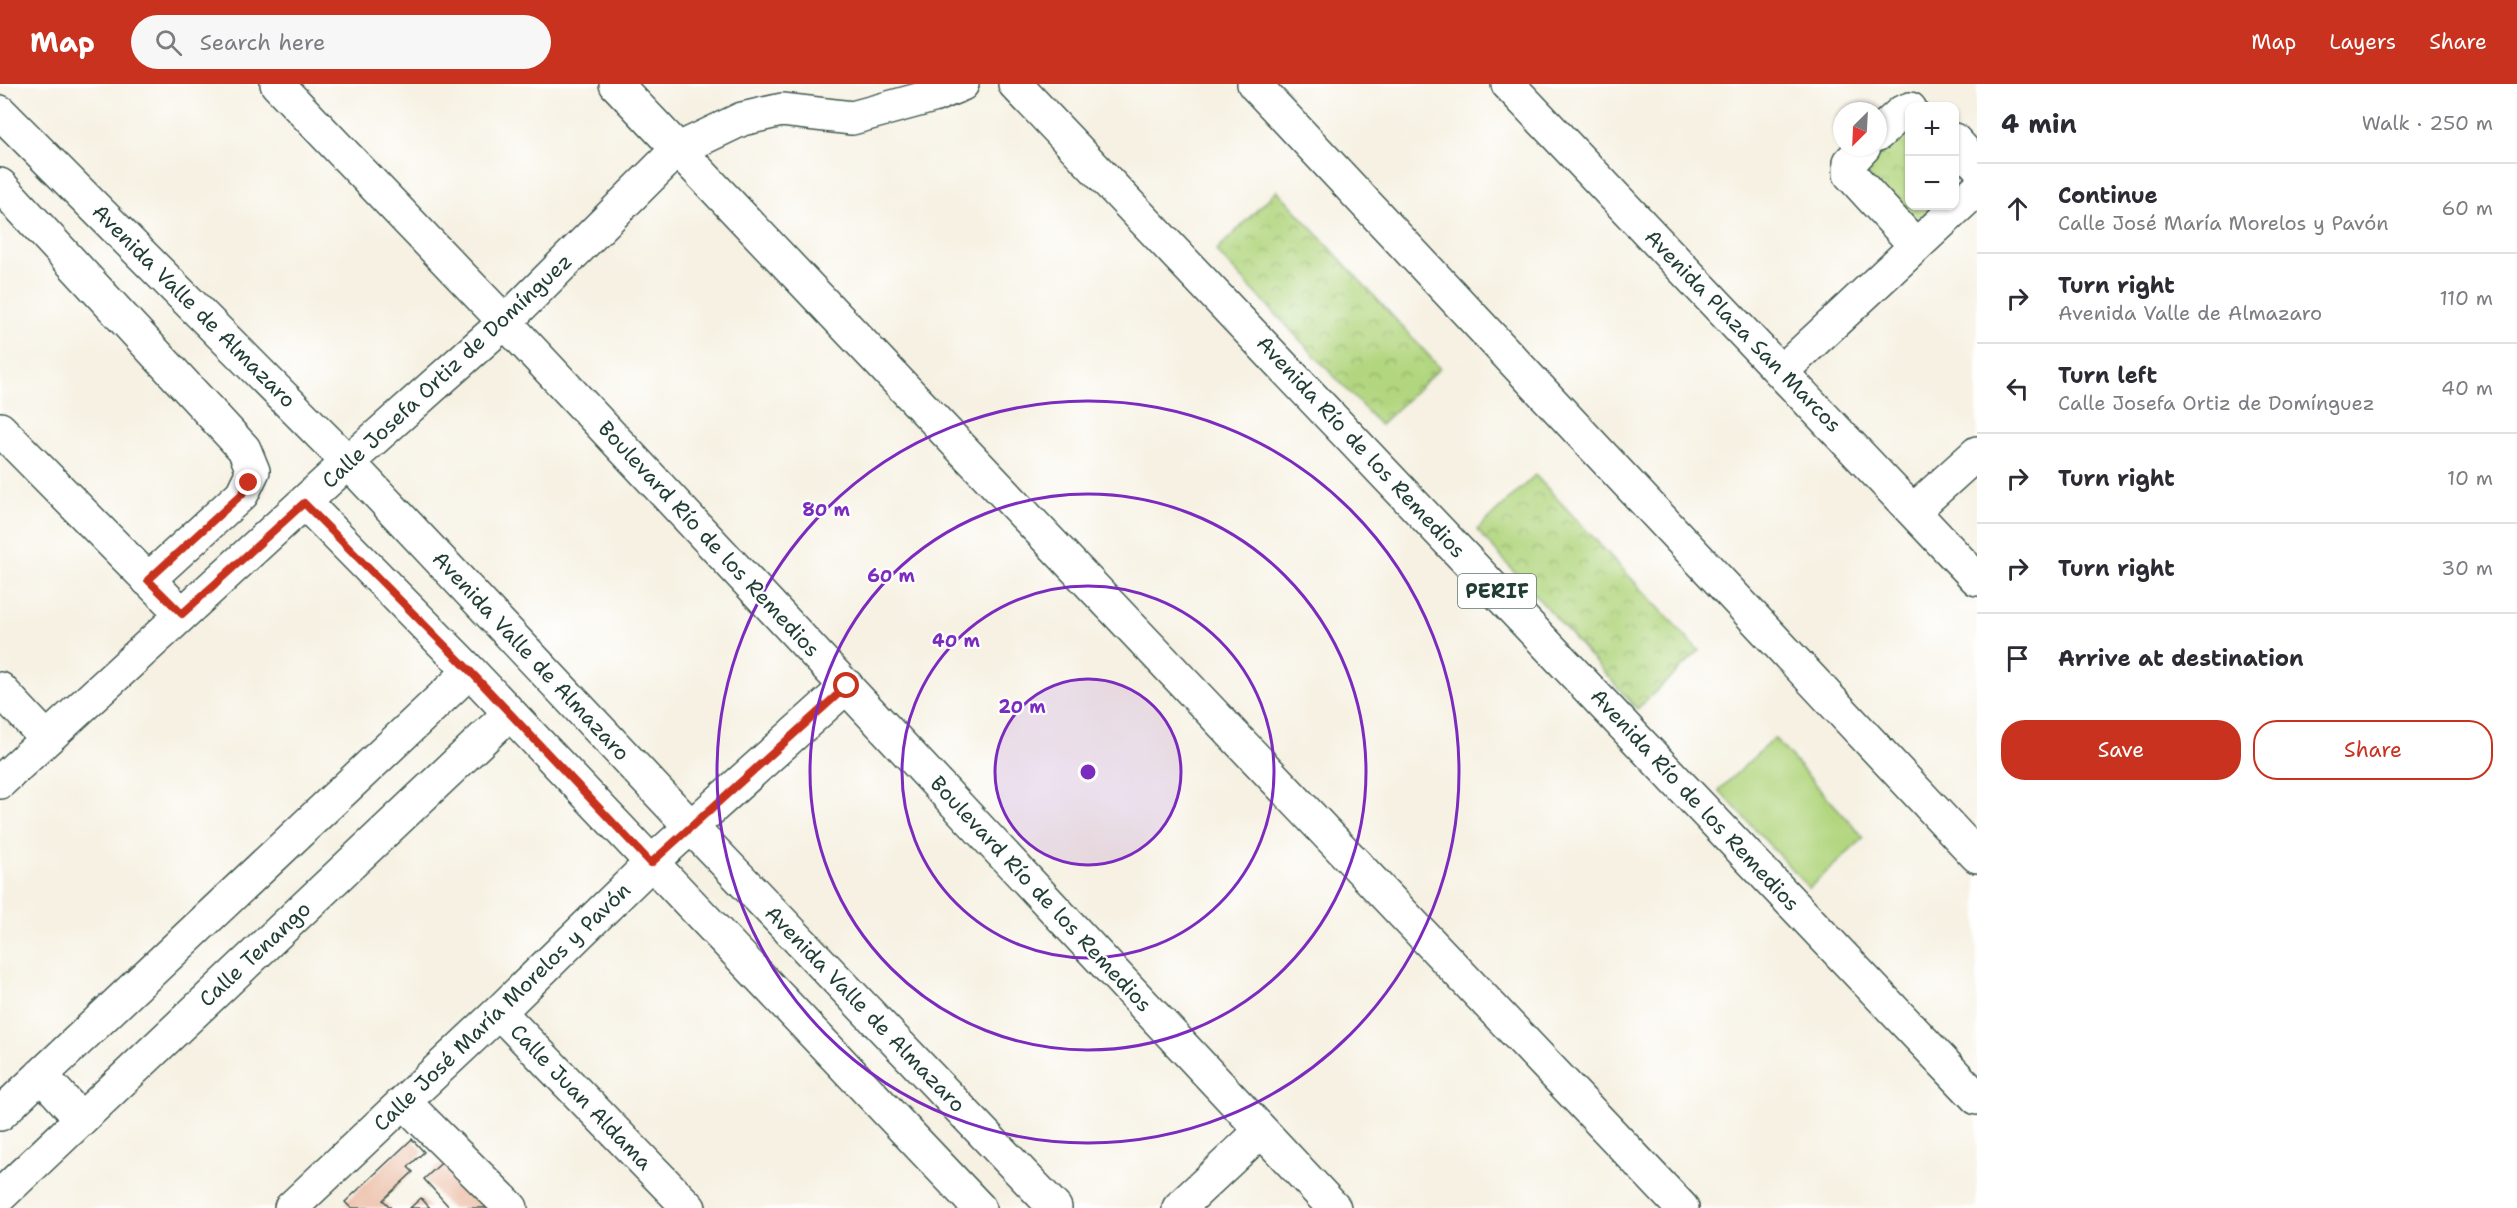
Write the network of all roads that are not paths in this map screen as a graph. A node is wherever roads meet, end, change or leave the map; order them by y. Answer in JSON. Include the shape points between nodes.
{"nodes":[{"id":1,"x":277,"y":84,"type":"edge"},
{"id":2,"x":616,"y":84,"type":"edge"},
{"id":3,"x":962,"y":84,"type":"edge"},
{"id":4,"x":1015,"y":84,"type":"edge"},
{"id":5,"x":1254,"y":84,"type":"edge"},
{"id":6,"x":1508,"y":84,"type":"edge"},
{"id":7,"x":1905,"y":111,"type":"edge"},
{"id":8,"x":0,"y":112,"type":"edge"},
{"id":9,"x":1887,"y":126,"type":"edge"},
{"id":10,"x":1959,"y":145,"type":"edge"},
{"id":11,"x":678,"y":150,"type":"junction"},
{"id":12,"x":1856,"y":156,"type":"edge"},
{"id":13,"x":1977,"y":165,"type":"edge"},
{"id":14,"x":0,"y":185,"type":"edge"},
{"id":15,"x":1977,"y":189,"type":"edge"},
{"id":16,"x":1916,"y":246,"type":"junction"},
{"id":17,"x":505,"y":322,"type":"junction"},
{"id":18,"x":1782,"y":371,"type":"junction"},
{"id":19,"x":0,"y":429,"type":"edge"},
{"id":20,"x":1977,"y":453,"type":"edge"},
{"id":21,"x":348,"y":462,"type":"junction"},
{"id":22,"x":304,"y":503,"type":"junction"},
{"id":23,"x":1913,"y":511,"type":"junction"},
{"id":24,"x":1977,"y":579,"type":"edge"},
{"id":25,"x":148,"y":580,"type":"junction"},
{"id":26,"x":182,"y":614,"type":"junction"},
{"id":27,"x":470,"y":671,"type":"junction"},
{"id":28,"x":847,"y":686,"type":"junction"},
{"id":29,"x":0,"y":689,"type":"edge"},
{"id":30,"x":510,"y":713,"type":"junction"},
{"id":31,"x":46,"y":738,"type":"junction"},
{"id":32,"x":2,"y":777,"type":"edge"},
{"id":33,"x":691,"y":826,"type":"junction"},
{"id":34,"x":1977,"y":856,"type":"edge"},
{"id":35,"x":651,"y":863,"type":"junction"},
{"id":36,"x":499,"y":1012,"type":"junction"},
{"id":37,"x":41,"y":1075,"type":"junction"},
{"id":38,"x":1977,"y":1098,"type":"edge"},
{"id":39,"x":404,"y":1102,"type":"junction"},
{"id":40,"x":0,"y":1114,"type":"edge"},
{"id":41,"x":81,"y":1119,"type":"junction"},
{"id":42,"x":1261,"y":1131,"type":"junction"},
{"id":43,"x":0,"y":1196,"type":"edge"},
{"id":44,"x":291,"y":1208,"type":"edge"},
{"id":45,"x":511,"y":1208,"type":"edge"},
{"id":46,"x":688,"y":1208,"type":"edge"},
{"id":47,"x":979,"y":1208,"type":"edge"},
{"id":48,"x":1054,"y":1208,"type":"edge"},
{"id":49,"x":1179,"y":1208,"type":"edge"},
{"id":50,"x":1334,"y":1208,"type":"edge"},
{"id":51,"x":1682,"y":1208,"type":"edge"}],
"edges":[{"from":1,"to":17,"type":"main road","name":"Boulevard Río de los Remedios"},
{"from":2,"to":11,"type":"main road"},
{"from":3,"to":11,"type":"main road","name":"Calle Josefa Ortiz de Domínguez","via":[[852,118],[782,110],[742,119]]},
{"from":4,"to":38,"type":"main road","name":"Avenida Río de los Remedios","number":"PERIF"},
{"from":5,"to":34,"type":"main road"},
{"from":6,"to":18,"type":"main road","name":"Avenida Plaza San Marcos"},
{"from":7,"to":9,"type":"main road"},
{"from":8,"to":21,"type":"main road","name":"Avenida Valle de Almazaro"},
{"from":10,"to":13,"type":"main road"},
{"from":11,"to":17,"type":"main road","name":"Calle Josefa Ortiz de Domínguez"},
{"from":11,"to":51,"type":"main road"},
{"from":12,"to":16,"type":"main road","via":[[1850,174]]},
{"from":14,"to":25,"type":"main road","via":[[244,449],[253,471],[242,494]]},
{"from":15,"to":16,"type":"main road"},
{"from":16,"to":18,"type":"main road"},
{"from":17,"to":21,"type":"main road","name":"Calle Josefa Ortiz de Domínguez"},
{"from":17,"to":28,"type":"main road","name":"Boulevard Río de los Remedios"},
{"from":18,"to":23,"type":"main road","name":"Avenida Plaza San Marcos"},
{"from":19,"to":25,"type":"main road"},
{"from":20,"to":23,"type":"main road"},
{"from":21,"to":22,"type":"main road","name":"Calle Josefa Ortiz de Domínguez"},
{"from":21,"to":33,"type":"main road","name":"Avenida Valle de Almazaro"},
{"from":22,"to":26,"type":"main road","name":"Calle Josefa Ortiz de Domínguez"},
{"from":22,"to":27,"type":"main road"},
{"from":23,"to":24,"type":"main road","name":"Avenida Plaza San Marcos"},
{"from":25,"to":26,"type":"main road"},
{"from":26,"to":31,"type":"main road","name":"Calle Josefa Ortiz de Domínguez"},
{"from":27,"to":30,"type":"main road"},
{"from":27,"to":37,"type":"main road"},
{"from":28,"to":33,"type":"main road","name":"Calle José María Morelos y Pavón"},
{"from":28,"to":42,"type":"main road","name":"Boulevard Río de los Remedios"},
{"from":29,"to":31,"type":"main road"},
{"from":30,"to":35,"type":"main road"},
{"from":30,"to":41,"type":"main road","name":"Calle Tenango"},
{"from":31,"to":32,"type":"main road","name":"Calle Josefa Ortiz de Domínguez"},
{"from":33,"to":35,"type":"main road","name":"Calle José María Morelos y Pavón"},
{"from":33,"to":48,"type":"main road","name":"Avenida Valle de Almazaro"},
{"from":35,"to":36,"type":"main road","name":"Calle José María Morelos y Pavón"},
{"from":35,"to":47,"type":"main road"},
{"from":36,"to":39,"type":"main road","name":"Calle José María Morelos y Pavón"},
{"from":36,"to":46,"type":"main road","name":"Calle Juan Aldama"},
{"from":37,"to":40,"type":"main road"},
{"from":37,"to":41,"type":"main road"},
{"from":39,"to":44,"type":"main road","name":"Calle José María Morelos y Pavón"},
{"from":39,"to":45,"type":"main road"},
{"from":41,"to":43,"type":"main road","name":"Calle Tenango"},
{"from":42,"to":49,"type":"main road"},
{"from":42,"to":50,"type":"main road","name":"Boulevard Río de los Remedios"}]}
